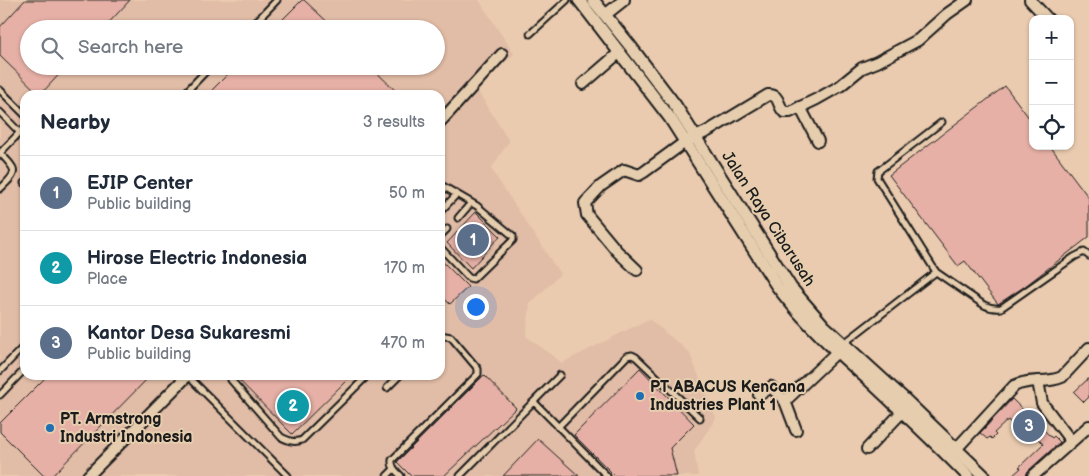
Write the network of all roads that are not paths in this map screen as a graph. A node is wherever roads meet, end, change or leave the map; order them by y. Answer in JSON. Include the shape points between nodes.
{"nodes":[{"id":1,"x":278,"y":0,"type":"edge"},
{"id":2,"x":567,"y":0,"type":"edge"},
{"id":3,"x":579,"y":0,"type":"edge"},
{"id":4,"x":593,"y":0,"type":"edge"},
{"id":5,"x":624,"y":0,"type":"edge"},
{"id":6,"x":1030,"y":0,"type":"edge"},
{"id":7,"x":961,"y":2,"type":"edge"},
{"id":8,"x":604,"y":15,"type":"junction"},
{"id":9,"x":1044,"y":15,"type":"edge"},
{"id":10,"x":258,"y":20,"type":"edge"},
{"id":11,"x":530,"y":34,"type":"dead end"},
{"id":12,"x":620,"y":52,"type":"junction"},
{"id":13,"x":502,"y":54,"type":"dead end"},
{"id":14,"x":202,"y":75,"type":"edge"},
{"id":15,"x":583,"y":84,"type":"dead end"},
{"id":16,"x":0,"y":90,"type":"edge"},
{"id":17,"x":187,"y":90,"type":"edge"},
{"id":18,"x":800,"y":107,"type":"junction"},
{"id":19,"x":20,"y":110,"type":"edge"},
{"id":20,"x":0,"y":112,"type":"edge"},
{"id":21,"x":445,"y":117,"type":"edge"},
{"id":22,"x":942,"y":122,"type":"dead end"},
{"id":23,"x":20,"y":132,"type":"joint"},
{"id":24,"x":691,"y":139,"type":"junction"},
{"id":25,"x":818,"y":141,"type":"dead end"},
{"id":26,"x":445,"y":188,"type":"edge"},
{"id":27,"x":0,"y":189,"type":"edge"},
{"id":28,"x":456,"y":195,"type":"junction"},
{"id":29,"x":471,"y":203,"type":"junction"},
{"id":30,"x":445,"y":207,"type":"edge"},
{"id":31,"x":458,"y":218,"type":"dead end"},
{"id":32,"x":1089,"y":247,"type":"edge"},
{"id":33,"x":445,"y":252,"type":"edge"},
{"id":34,"x":1084,"y":252,"type":"junction"},
{"id":35,"x":1089,"y":256,"type":"edge"},
{"id":36,"x":637,"y":270,"type":"dead end"},
{"id":37,"x":936,"y":272,"type":"junction"},
{"id":38,"x":445,"y":336,"type":"edge"},
{"id":39,"x":840,"y":348,"type":"junction"},
{"id":40,"x":1089,"y":348,"type":"edge"},
{"id":41,"x":20,"y":350,"type":"edge"},
{"id":42,"x":0,"y":371,"type":"edge"},
{"id":43,"x":20,"y":374,"type":"edge"},
{"id":44,"x":560,"y":375,"type":"dead end"},
{"id":45,"x":183,"y":380,"type":"edge"},
{"id":46,"x":193,"y":380,"type":"edge"},
{"id":47,"x":231,"y":380,"type":"edge"},
{"id":48,"x":363,"y":380,"type":"edge"},
{"id":49,"x":395,"y":380,"type":"edge"},
{"id":50,"x":1038,"y":382,"type":"junction"},
{"id":51,"x":387,"y":388,"type":"dead end"},
{"id":52,"x":0,"y":395,"type":"edge"},
{"id":53,"x":759,"y":395,"type":"dead end"},
{"id":54,"x":785,"y":401,"type":"junction"},
{"id":55,"x":534,"y":402,"type":"junction"},
{"id":56,"x":902,"y":412,"type":"junction"},
{"id":57,"x":700,"y":418,"type":"dead end"},
{"id":58,"x":558,"y":426,"type":"junction"},
{"id":59,"x":1089,"y":426,"type":"edge"},
{"id":60,"x":796,"y":430,"type":"dead end"},
{"id":61,"x":1072,"y":441,"type":"junction"},
{"id":62,"x":956,"y":448,"type":"junction"},
{"id":63,"x":868,"y":449,"type":"dead end"},
{"id":64,"x":394,"y":469,"type":"junction"},
{"id":65,"x":966,"y":472,"type":"edge"},
{"id":66,"x":88,"y":476,"type":"edge"},
{"id":67,"x":288,"y":476,"type":"edge"},
{"id":68,"x":387,"y":476,"type":"edge"},
{"id":69,"x":400,"y":476,"type":"edge"},
{"id":70,"x":460,"y":476,"type":"edge"},
{"id":71,"x":607,"y":476,"type":"edge"},
{"id":72,"x":984,"y":476,"type":"edge"},
{"id":73,"x":1034,"y":476,"type":"edge"}],
"edges":[{"from":1,"to":10,"type":"lane"},
{"from":2,"to":11,"type":"lane"},
{"from":3,"to":12,"type":"street","name":"Jalan Raya Cibarusah"},
{"from":4,"to":8,"type":"street","name":"Jalan Raya Cibarusah"},
{"from":5,"to":8,"type":"street"},
{"from":6,"to":9,"type":"street"},
{"from":7,"to":18,"type":"street","via":[[918,40],[862,68],[834,90]]},
{"from":8,"to":24,"type":"street","name":"Jalan Raya Cibarusah","via":[[666,93]]},
{"from":12,"to":15,"type":"street"},
{"from":12,"to":24,"type":"street","name":"Jalan Raya Cibarusah"},
{"from":13,"to":21,"type":"street"},
{"from":14,"to":17,"type":"lane"},
{"from":16,"to":19,"type":"lane"},
{"from":18,"to":24,"type":"street","via":[[784,112],[777,98],[768,95]]},
{"from":18,"to":25,"type":"street"},
{"from":20,"to":23,"type":"lane"},
{"from":22,"to":37,"type":"lane","via":[[878,171],[877,178]]},
{"from":23,"to":27,"type":"lane","via":[[0,153],[15,171]]},
{"from":24,"to":36,"type":"street","via":[[639,175],[627,170],[616,174],[586,203],[587,215]]},
{"from":24,"to":39,"type":"street","name":"Jalan Raya Cibarusah","via":[[778,271]]},
{"from":26,"to":28,"type":"lane"},
{"from":28,"to":29,"type":"lane"},
{"from":28,"to":30,"type":"lane"},
{"from":29,"to":31,"type":"lane"},
{"from":29,"to":33,"type":"lane","via":[[513,236],[513,242],[473,279]]},
{"from":32,"to":34,"type":"lane"},
{"from":34,"to":35,"type":"lane"},
{"from":34,"to":37,"type":"lane","via":[[996,309]]},
{"from":37,"to":39,"type":"lane"},
{"from":38,"to":64,"type":"lane","via":[[451,337],[478,369],[478,374],[392,460]]},
{"from":39,"to":54,"type":"street"},
{"from":39,"to":56,"type":"street","name":"Jalan Raya Cibarusah"},
{"from":39,"to":62,"type":"street","name":"Jalan Raya Cibarusah","via":[[901,396]]},
{"from":40,"to":50,"type":"street","via":[[1062,377]]},
{"from":41,"to":42,"type":"lane"},
{"from":43,"to":52,"type":"lane"},
{"from":44,"to":55,"type":"lane"},
{"from":45,"to":66,"type":"street"},
{"from":46,"to":67,"type":"lane"},
{"from":47,"to":48,"type":"lane","via":[[281,437],[295,442],[302,440]]},
{"from":49,"to":51,"type":"lane"},
{"from":50,"to":61,"type":"street","via":[[1042,403]]},
{"from":50,"to":62,"type":"street","via":[[1014,386]]},
{"from":53,"to":54,"type":"street","via":[[771,386]]},
{"from":54,"to":60,"type":"street"},
{"from":55,"to":58,"type":"lane"},
{"from":55,"to":70,"type":"lane"},
{"from":56,"to":63,"type":"street"},
{"from":56,"to":65,"type":"street","name":"Jalan Raya Cibarusah"},
{"from":57,"to":58,"type":"lane","via":[[632,355],[627,356]]},
{"from":58,"to":71,"type":"lane"},
{"from":59,"to":61,"type":"street"},
{"from":61,"to":73,"type":"street"},
{"from":62,"to":65,"type":"street","name":"Jalan Raya Cibarusah"},
{"from":64,"to":68,"type":"lane"},
{"from":64,"to":69,"type":"lane"},
{"from":65,"to":72,"type":"street","name":"Jalan Raya Cibarusah"}]}
